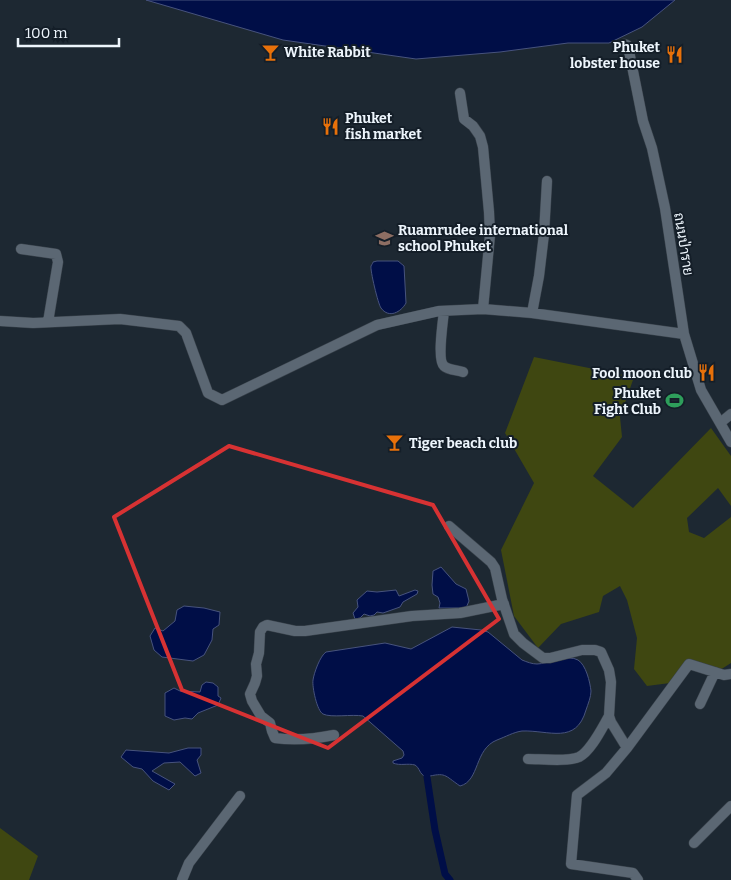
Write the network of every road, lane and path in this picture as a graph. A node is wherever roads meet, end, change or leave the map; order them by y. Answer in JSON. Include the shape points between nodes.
{"nodes":[{"id":1,"x":624,"y":44,"type":"dead end"},
{"id":2,"x":460,"y":93,"type":"dead end"},
{"id":3,"x":547,"y":182,"type":"dead end"},
{"id":4,"x":21,"y":249,"type":"dead end"},
{"id":5,"x":483,"y":309,"type":"junction"},
{"id":6,"x":444,"y":311,"type":"junction"},
{"id":7,"x":532,"y":313,"type":"junction"},
{"id":8,"x":0,"y":321,"type":"edge"},
{"id":9,"x":48,"y":322,"type":"junction"},
{"id":10,"x":684,"y":334,"type":"junction"},
{"id":11,"x":463,"y":372,"type":"dead end"},
{"id":12,"x":731,"y":414,"type":"edge"},
{"id":13,"x":720,"y":423,"type":"junction"},
{"id":14,"x":731,"y":442,"type":"edge"},
{"id":15,"x":449,"y":526,"type":"dead end"},
{"id":16,"x":504,"y":604,"type":"junction"},
{"id":17,"x":716,"y":672,"type":"junction"},
{"id":18,"x":731,"y":674,"type":"edge"},
{"id":19,"x":700,"y":704,"type":"dead end"},
{"id":20,"x":609,"y":716,"type":"junction"},
{"id":21,"x":334,"y":735,"type":"dead end"},
{"id":22,"x":626,"y":748,"type":"junction"},
{"id":23,"x":528,"y":759,"type":"dead end"},
{"id":24,"x":240,"y":796,"type":"dead end"},
{"id":25,"x":731,"y":806,"type":"edge"},
{"id":26,"x":694,"y":843,"type":"dead end"},
{"id":27,"x":182,"y":880,"type":"edge"},
{"id":28,"x":638,"y":880,"type":"edge"}],
"edges":[{"from":1,"to":10,"type":"street","name":"ถนนป่าราย","via":[[629,51],[665,208]]},
{"from":2,"to":5,"type":"street","via":[[464,119],[480,136],[483,147],[490,227]]},
{"from":3,"to":7,"type":"street","via":[[544,234]]},
{"from":4,"to":9,"type":"street","via":[[57,256]]},
{"from":5,"to":6,"type":"street"},
{"from":5,"to":7,"type":"street"},
{"from":6,"to":9,"type":"street","via":[[377,325],[222,400],[208,394],[186,333],[178,326],[120,319]]},
{"from":6,"to":11,"type":"street","via":[[441,362],[447,368]]},
{"from":7,"to":10,"type":"street"},
{"from":8,"to":9,"type":"street"},
{"from":10,"to":13,"type":"street","name":"ถนนป่าราย","via":[[701,390]]},
{"from":12,"to":13,"type":"street"},
{"from":13,"to":14,"type":"street","name":"ถนนป่าราย"},
{"from":15,"to":16,"type":"street","via":[[496,568]]},
{"from":16,"to":20,"type":"street","via":[[514,634],[540,657],[550,658],[582,650],[601,652],[611,682]]},
{"from":16,"to":21,"type":"street","via":[[460,613],[412,616],[305,631],[262,627],[256,683],[250,694],[261,716],[270,723],[275,738],[295,740]]},
{"from":17,"to":18,"type":"street"},
{"from":17,"to":19,"type":"street"},
{"from":17,"to":22,"type":"street","via":[[689,664]]},
{"from":20,"to":22,"type":"street"},
{"from":20,"to":23,"type":"street","via":[[580,756]]},
{"from":22,"to":28,"type":"street","via":[[606,774],[577,795],[571,864],[633,873]]},
{"from":24,"to":27,"type":"street","via":[[189,863]]},
{"from":25,"to":26,"type":"street"}]}
